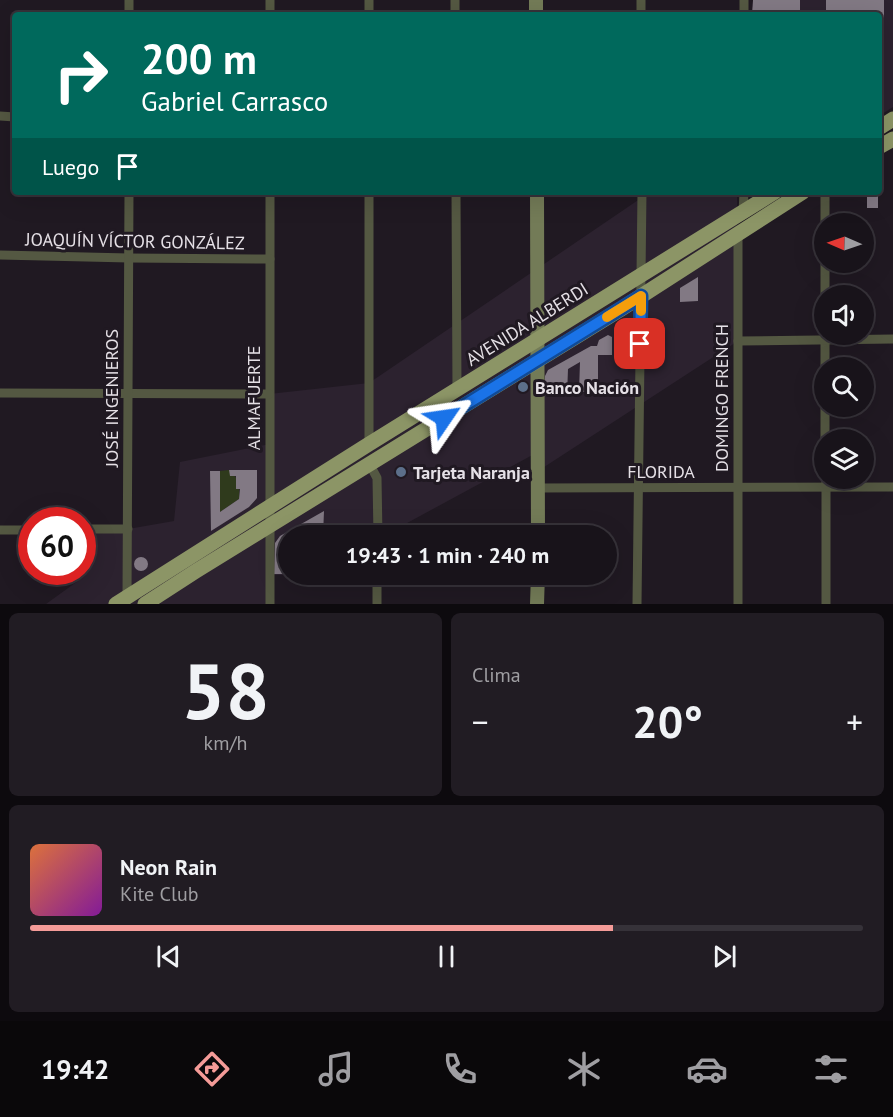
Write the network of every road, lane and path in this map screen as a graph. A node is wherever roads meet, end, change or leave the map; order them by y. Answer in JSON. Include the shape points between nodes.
{"nodes":[{"id":1,"x":129,"y":195,"type":"edge"},
{"id":2,"x":270,"y":195,"type":"edge"},
{"id":3,"x":369,"y":195,"type":"edge"},
{"id":4,"x":456,"y":195,"type":"edge"},
{"id":5,"x":537,"y":195,"type":"edge"},
{"id":6,"x":642,"y":195,"type":"edge"},
{"id":7,"x":744,"y":195,"type":"edge"},
{"id":8,"x":770,"y":195,"type":"edge"},
{"id":9,"x":798,"y":195,"type":"edge"},
{"id":10,"x":825,"y":195,"type":"edge"},
{"id":11,"x":744,"y":211,"type":"junction"},
{"id":12,"x":825,"y":213,"type":"edge"},
{"id":13,"x":738,"y":233,"type":"junction"},
{"id":14,"x":0,"y":255,"type":"edge"},
{"id":15,"x":129,"y":258,"type":"junction"},
{"id":16,"x":270,"y":259,"type":"junction"},
{"id":17,"x":642,"y":275,"type":"junction"},
{"id":18,"x":641,"y":296,"type":"junction"},
{"id":19,"x":538,"y":338,"type":"junction"},
{"id":20,"x":814,"y":338,"type":"edge"},
{"id":21,"x":874,"y":338,"type":"edge"},
{"id":22,"x":893,"y":339,"type":"edge"},
{"id":23,"x":738,"y":341,"type":"junction"},
{"id":24,"x":539,"y":359,"type":"junction"},
{"id":25,"x":457,"y":391,"type":"junction"},
{"id":26,"x":0,"y":393,"type":"edge"},
{"id":27,"x":127,"y":394,"type":"junction"},
{"id":28,"x":269,"y":394,"type":"junction"},
{"id":29,"x":369,"y":444,"type":"junction"},
{"id":30,"x":370,"y":465,"type":"junction"},
{"id":31,"x":814,"y":484,"type":"edge"},
{"id":32,"x":874,"y":486,"type":"edge"},
{"id":33,"x":738,"y":487,"type":"junction"},
{"id":34,"x":893,"y":487,"type":"edge"},
{"id":35,"x":538,"y":488,"type":"junction"},
{"id":36,"x":638,"y":488,"type":"junction"},
{"id":37,"x":826,"y":489,"type":"edge"},
{"id":38,"x":270,"y":507,"type":"junction"},
{"id":39,"x":270,"y":525,"type":"junction"},
{"id":40,"x":378,"y":525,"type":"edge"},
{"id":41,"x":538,"y":525,"type":"edge"},
{"id":42,"x":96,"y":529,"type":"edge"},
{"id":43,"x":128,"y":529,"type":"junction"},
{"id":44,"x":0,"y":530,"type":"edge"},
{"id":45,"x":18,"y":530,"type":"edge"},
{"id":46,"x":377,"y":585,"type":"edge"},
{"id":47,"x":538,"y":585,"type":"edge"},
{"id":48,"x":124,"y":602,"type":"edge"},
{"id":49,"x":145,"y":604,"type":"edge"},
{"id":50,"x":270,"y":604,"type":"edge"},
{"id":51,"x":377,"y":604,"type":"edge"},
{"id":52,"x":537,"y":604,"type":"edge"},
{"id":53,"x":637,"y":604,"type":"edge"},
{"id":54,"x":738,"y":604,"type":"edge"},
{"id":55,"x":826,"y":604,"type":"edge"}],
"edges":[{"from":1,"to":15,"type":"street","name":"JOSÉ INGENIEROS"},
{"from":2,"to":16,"type":"street","name":"ALMAFUERTE"},
{"from":3,"to":29,"type":"street"},
{"from":4,"to":25,"type":"street"},
{"from":5,"to":19,"type":"street"},
{"from":6,"to":17,"type":"street"},
{"from":7,"to":11,"type":"street","name":"DOMINGO FRENCH"},
{"from":8,"to":11,"type":"main road","name":"AVENIDA ALBERDI"},
{"from":9,"to":13,"type":"main road","name":"AVENIDA ALBERDI"},
{"from":10,"to":12,"type":"street"},
{"from":11,"to":13,"type":"street","name":"DOMINGO FRENCH"},
{"from":11,"to":17,"type":"main road","name":"AVENIDA ALBERDI"},
{"from":13,"to":18,"type":"main road","name":"AVENIDA ALBERDI"},
{"from":13,"to":23,"type":"street","name":"DOMINGO FRENCH"},
{"from":14,"to":15,"type":"street","name":"JOAQUÍN VÍCTOR GONZÁLEZ"},
{"from":15,"to":16,"type":"street","name":"JOAQUÍN VÍCTOR GONZÁLEZ"},
{"from":15,"to":27,"type":"street","name":"JOSÉ INGENIEROS"},
{"from":16,"to":28,"type":"street","name":"ALMAFUERTE"},
{"from":17,"to":18,"type":"street"},
{"from":17,"to":19,"type":"main road","name":"AVENIDA ALBERDI"},
{"from":18,"to":24,"type":"main road","name":"AVENIDA ALBERDI"},
{"from":18,"to":36,"type":"street"},
{"from":19,"to":24,"type":"street"},
{"from":19,"to":25,"type":"main road","name":"AVENIDA ALBERDI"},
{"from":20,"to":23,"type":"street"},
{"from":21,"to":22,"type":"street"},
{"from":23,"to":33,"type":"street","name":"DOMINGO FRENCH"},
{"from":24,"to":30,"type":"main road","name":"AVENIDA ALBERDI"},
{"from":24,"to":35,"type":"street"},
{"from":25,"to":29,"type":"main road","name":"AVENIDA ALBERDI"},
{"from":26,"to":27,"type":"street"},
{"from":27,"to":28,"type":"street"},
{"from":27,"to":43,"type":"street","name":"JOSÉ INGENIEROS"},
{"from":28,"to":38,"type":"street","name":"ALMAFUERTE"},
{"from":29,"to":38,"type":"main road","name":"AVENIDA ALBERDI"},
{"from":30,"to":39,"type":"main road","name":"AVENIDA ALBERDI"},
{"from":30,"to":40,"type":"street","via":[[378,478]]},
{"from":31,"to":33,"type":"street","name":"FLORIDA"},
{"from":32,"to":34,"type":"street","name":"FLORIDA"},
{"from":33,"to":36,"type":"street","name":"FLORIDA"},
{"from":33,"to":54,"type":"street","name":"DOMINGO FRENCH"},
{"from":35,"to":36,"type":"street","name":"FLORIDA"},
{"from":35,"to":41,"type":"street"},
{"from":36,"to":53,"type":"street"},
{"from":37,"to":55,"type":"street"},
{"from":38,"to":39,"type":"street","name":"ALMAFUERTE"},
{"from":38,"to":48,"type":"main road","name":"AVENIDA ALBERDI"},
{"from":39,"to":49,"type":"main road","name":"AVENIDA ALBERDI"},
{"from":39,"to":50,"type":"street","name":"ALMAFUERTE"},
{"from":42,"to":43,"type":"street"},
{"from":43,"to":48,"type":"street","name":"JOSÉ INGENIEROS"},
{"from":44,"to":45,"type":"street"},
{"from":46,"to":51,"type":"street"},
{"from":47,"to":52,"type":"street"}]}
